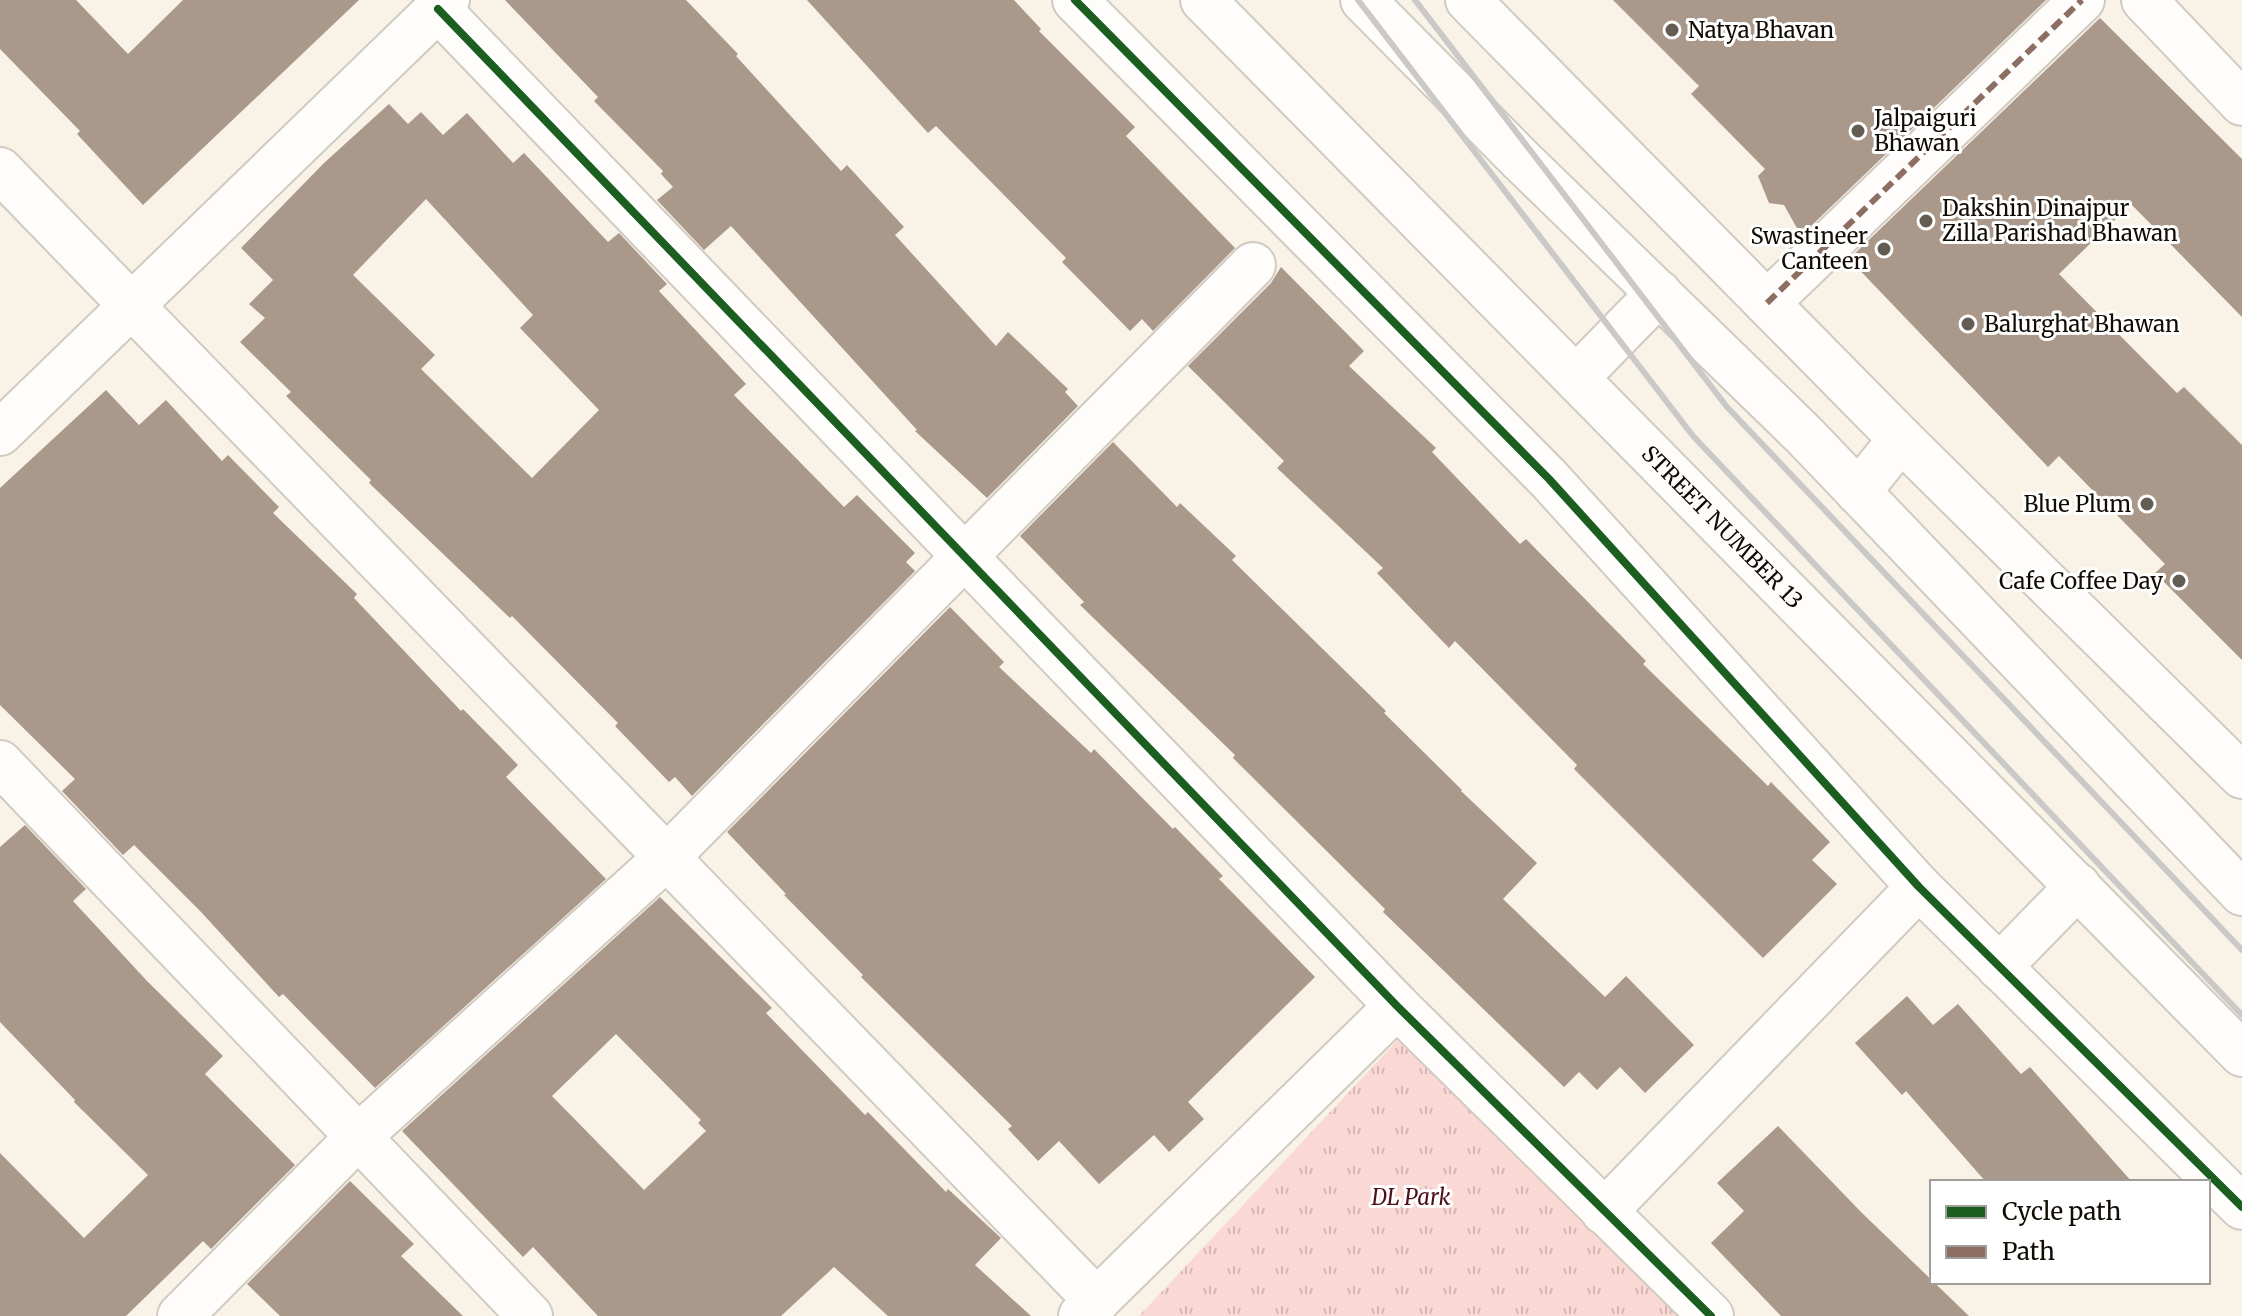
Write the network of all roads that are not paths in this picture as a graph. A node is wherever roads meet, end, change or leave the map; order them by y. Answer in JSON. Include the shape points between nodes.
{"nodes":[{"id":1,"x":1075,"y":0,"type":"edge"},
{"id":2,"x":1203,"y":0,"type":"edge"},
{"id":3,"x":1363,"y":0,"type":"edge"},
{"id":4,"x":1468,"y":0,"type":"edge"},
{"id":5,"x":2082,"y":0,"type":"edge"},
{"id":6,"x":2144,"y":0,"type":"edge"},
{"id":7,"x":442,"y":5,"type":"edge"},
{"id":8,"x":2242,"y":103,"type":"edge"},
{"id":9,"x":0,"y":170,"type":"edge"},
{"id":10,"x":1253,"y":265,"type":"dead end"},
{"id":11,"x":1659,"y":293,"type":"junction"},
{"id":12,"x":1767,"y":303,"type":"junction"},
{"id":13,"x":132,"y":305,"type":"junction"},
{"id":14,"x":1576,"y":378,"type":"junction"},
{"id":15,"x":0,"y":433,"type":"edge"},
{"id":16,"x":1901,"y":439,"type":"junction"},
{"id":17,"x":1858,"y":492,"type":"junction"},
{"id":18,"x":964,"y":557,"type":"junction"},
{"id":19,"x":0,"y":763,"type":"edge"},
{"id":20,"x":2242,"y":776,"type":"edge"},
{"id":21,"x":667,"y":857,"type":"junction"},
{"id":22,"x":2078,"y":886,"type":"junction"},
{"id":23,"x":1919,"y":887,"type":"junction"},
{"id":24,"x":2242,"y":893,"type":"edge"},
{"id":25,"x":1999,"y":967,"type":"junction"},
{"id":26,"x":1397,"y":1006,"type":"junction"},
{"id":27,"x":2242,"y":1054,"type":"edge"},
{"id":28,"x":358,"y":1137,"type":"junction"},
{"id":29,"x":2242,"y":1207,"type":"edge"},
{"id":30,"x":1604,"y":1212,"type":"junction"},
{"id":31,"x":1089,"y":1308,"type":"edge"},
{"id":32,"x":180,"y":1316,"type":"edge"},
{"id":33,"x":530,"y":1316,"type":"edge"},
{"id":34,"x":1711,"y":1316,"type":"edge"}],
"edges":[{"from":1,"to":23,"type":"street","via":[[1549,479]]},
{"from":2,"to":14,"type":"street","name":"STREET NUMBER 13"},
{"from":3,"to":11,"type":"street"},
{"from":4,"to":12,"type":"street"},
{"from":5,"to":12,"type":"street"},
{"from":6,"to":8,"type":"street"},
{"from":7,"to":13,"type":"street"},
{"from":7,"to":18,"type":"street"},
{"from":9,"to":13,"type":"street"},
{"from":10,"to":18,"type":"street"},
{"from":11,"to":14,"type":"street"},
{"from":11,"to":17,"type":"street"},
{"from":12,"to":16,"type":"street"},
{"from":13,"to":15,"type":"street"},
{"from":13,"to":21,"type":"street"},
{"from":14,"to":22,"type":"street","name":"STREET NUMBER 13"},
{"from":16,"to":17,"type":"street"},
{"from":16,"to":20,"type":"street"},
{"from":17,"to":24,"type":"street"},
{"from":18,"to":21,"type":"street"},
{"from":18,"to":26,"type":"street"},
{"from":19,"to":28,"type":"street"},
{"from":21,"to":28,"type":"street"},
{"from":21,"to":31,"type":"street"},
{"from":22,"to":25,"type":"street"},
{"from":22,"to":27,"type":"street","name":"STREET NUMBER 13"},
{"from":23,"to":25,"type":"street"},
{"from":23,"to":30,"type":"street"},
{"from":25,"to":29,"type":"street"},
{"from":26,"to":30,"type":"street"},
{"from":26,"to":31,"type":"street"},
{"from":28,"to":32,"type":"street"},
{"from":28,"to":33,"type":"street"},
{"from":30,"to":34,"type":"street"}]}
